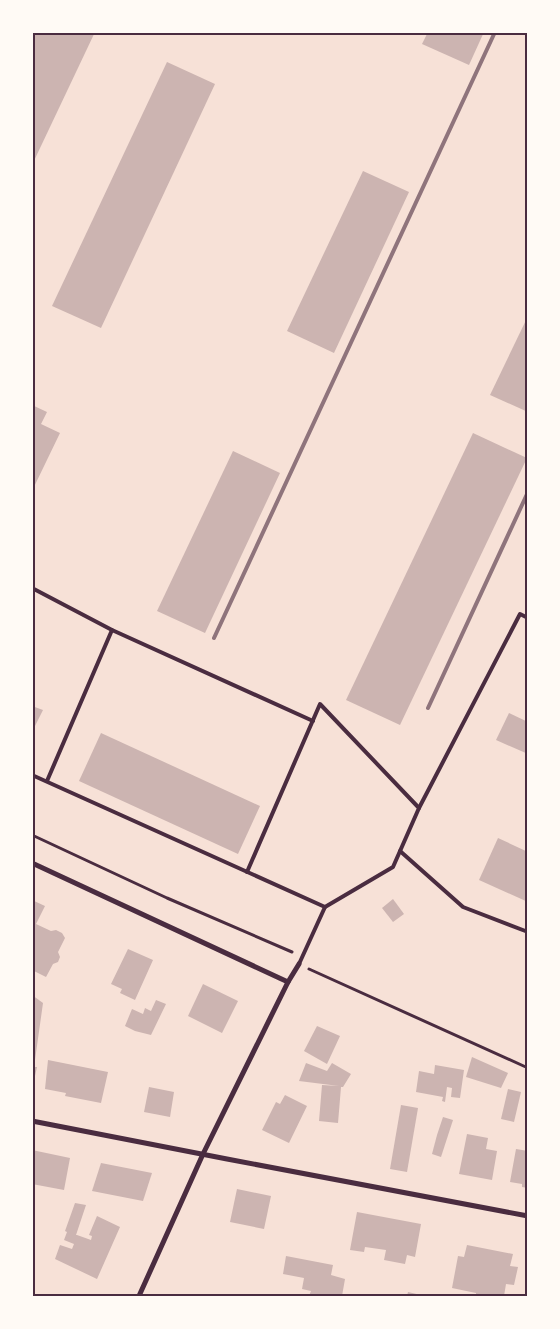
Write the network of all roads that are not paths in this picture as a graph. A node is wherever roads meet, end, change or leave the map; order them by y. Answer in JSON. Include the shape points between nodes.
{"nodes":[{"id":1,"x":32,"y":588,"type":"edge"},
{"id":2,"x":528,"y":618,"type":"edge"},
{"id":3,"x":112,"y":630,"type":"junction"},
{"id":4,"x":313,"y":721,"type":"junction"},
{"id":5,"x":32,"y":775,"type":"edge"},
{"id":6,"x":47,"y":781,"type":"junction"},
{"id":7,"x":419,"y":808,"type":"junction"},
{"id":8,"x":400,"y":851,"type":"junction"},
{"id":9,"x":32,"y":863,"type":"edge"},
{"id":10,"x":247,"y":872,"type":"junction"},
{"id":11,"x":325,"y":907,"type":"junction"},
{"id":12,"x":528,"y":932,"type":"edge"},
{"id":13,"x":299,"y":964,"type":"joint"},
{"id":14,"x":288,"y":982,"type":"junction"},
{"id":15,"x":32,"y":1121,"type":"edge"},
{"id":16,"x":203,"y":1154,"type":"junction"},
{"id":17,"x":528,"y":1216,"type":"edge"},
{"id":18,"x":139,"y":1296,"type":"edge"}],
"edges":[{"from":1,"to":3,"type":"lane"},
{"from":2,"to":7,"type":"lane","via":[[520,614]]},
{"from":3,"to":4,"type":"lane"},
{"from":3,"to":6,"type":"lane"},
{"from":4,"to":7,"type":"lane","via":[[320,704]]},
{"from":4,"to":10,"type":"lane"},
{"from":5,"to":6,"type":"lane"},
{"from":6,"to":10,"type":"lane"},
{"from":7,"to":8,"type":"lane"},
{"from":8,"to":11,"type":"lane","via":[[393,867]]},
{"from":8,"to":12,"type":"lane","via":[[463,907]]},
{"from":9,"to":14,"type":"street"},
{"from":10,"to":11,"type":"lane"},
{"from":11,"to":13,"type":"lane"},
{"from":13,"to":14,"type":"street"},
{"from":14,"to":16,"type":"street"},
{"from":15,"to":16,"type":"street"},
{"from":16,"to":17,"type":"street"},
{"from":16,"to":18,"type":"street"}]}
